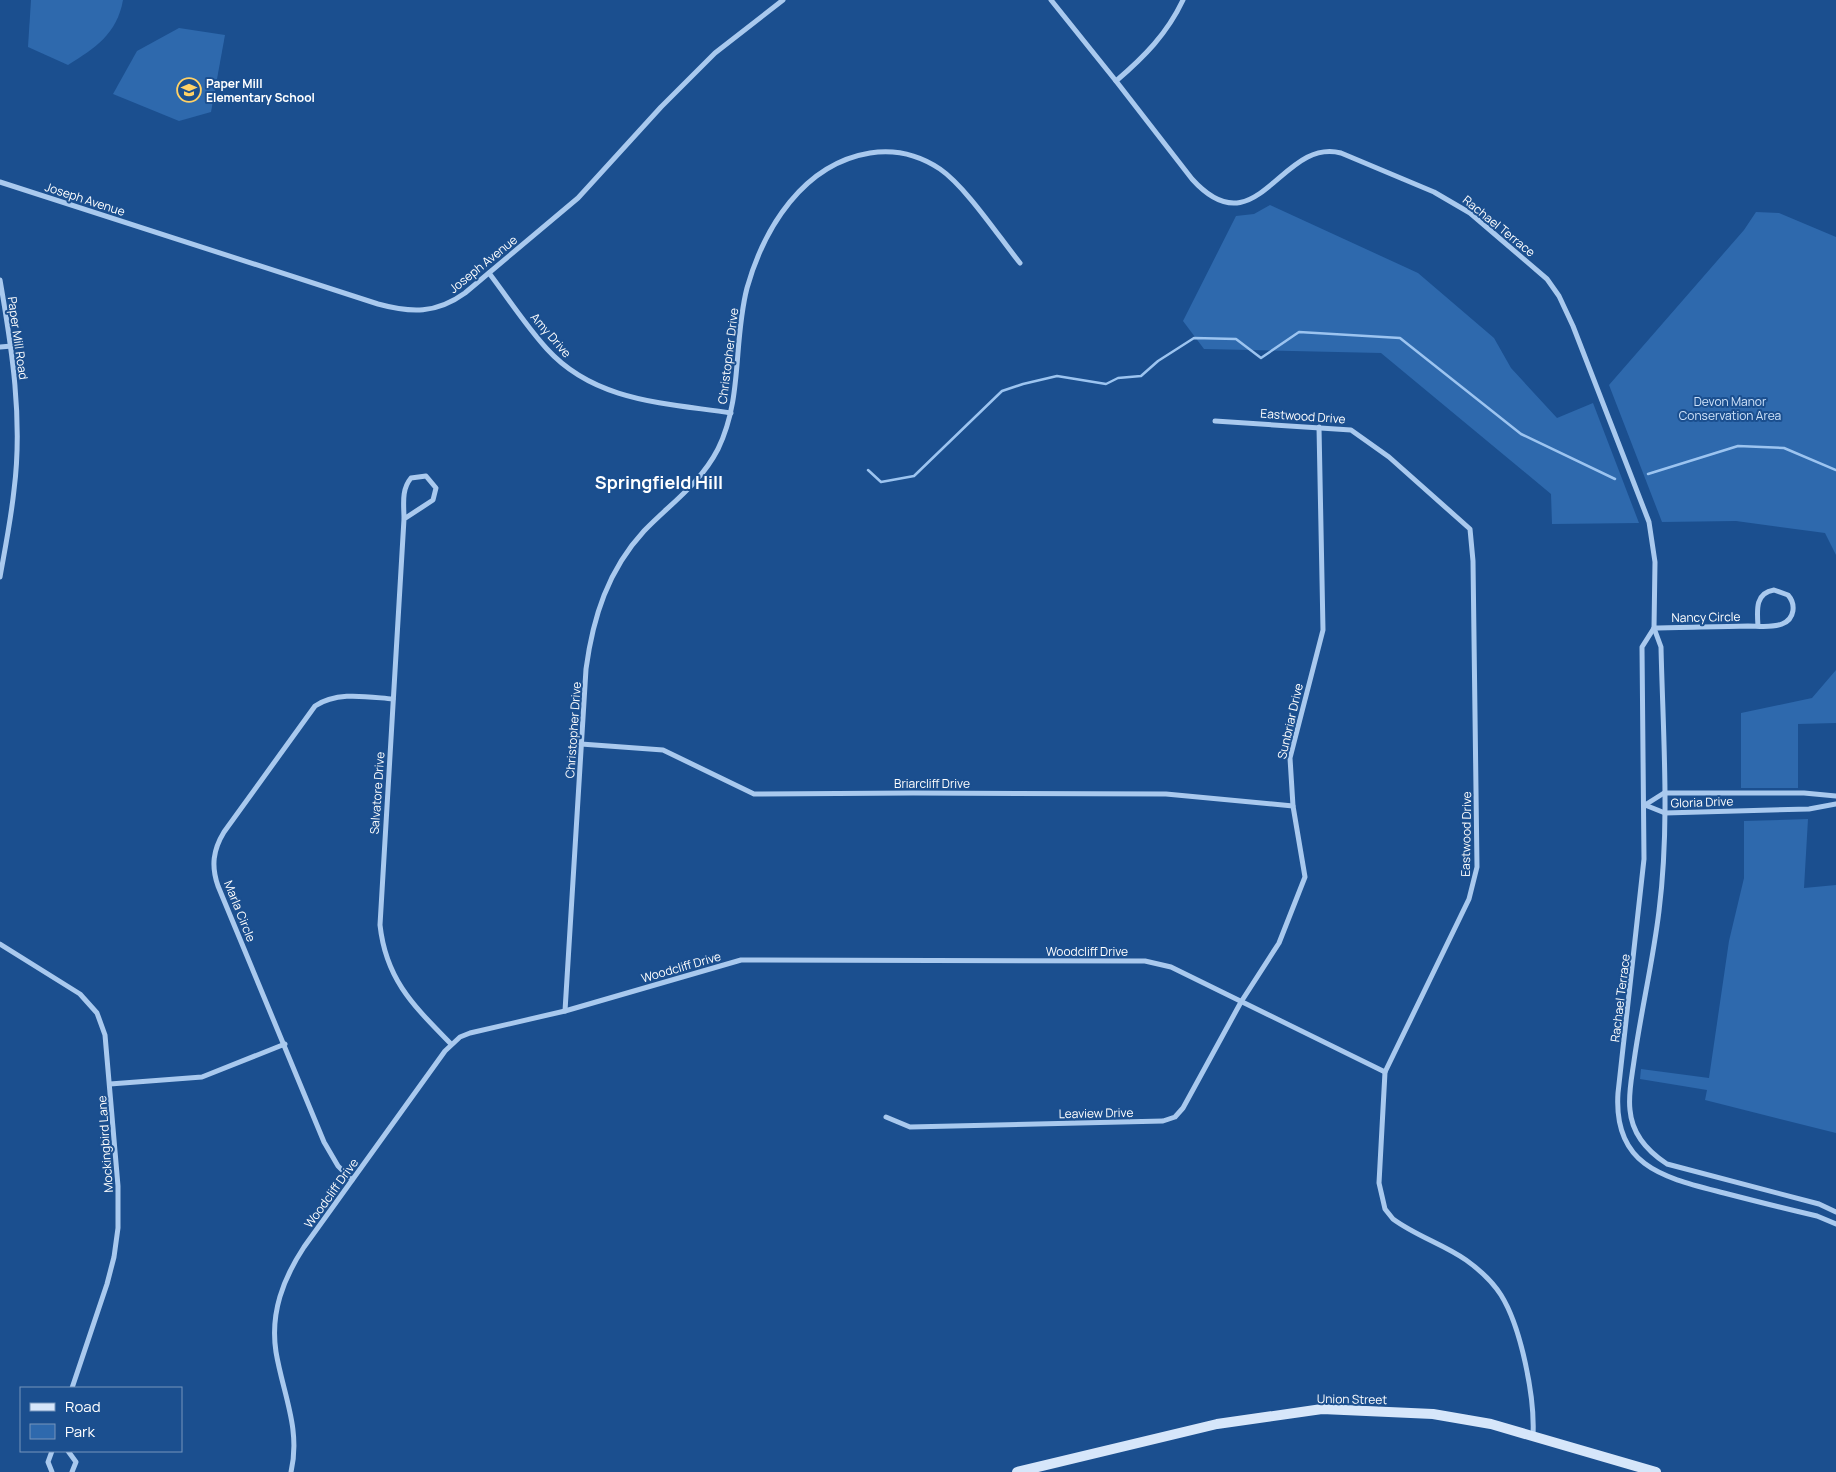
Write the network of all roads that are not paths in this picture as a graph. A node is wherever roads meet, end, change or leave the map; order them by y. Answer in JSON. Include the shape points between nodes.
{"nodes":[{"id":1,"x":783,"y":0,"type":"edge"},
{"id":2,"x":1051,"y":0,"type":"edge"},
{"id":3,"x":1183,"y":0,"type":"edge"},
{"id":4,"x":1116,"y":82,"type":"junction"},
{"id":5,"x":0,"y":182,"type":"edge"},
{"id":6,"x":1020,"y":263,"type":"dead end"},
{"id":7,"x":489,"y":273,"type":"junction"},
{"id":8,"x":0,"y":280,"type":"edge"},
{"id":9,"x":12,"y":346,"type":"junction"},
{"id":10,"x":0,"y":348,"type":"edge"},
{"id":11,"x":731,"y":413,"type":"junction"},
{"id":12,"x":1215,"y":421,"type":"dead end"},
{"id":13,"x":1319,"y":427,"type":"junction"},
{"id":14,"x":404,"y":519,"type":"junction"},
{"id":15,"x":0,"y":578,"type":"edge"},
{"id":16,"x":1758,"y":626,"type":"junction"},
{"id":17,"x":1654,"y":628,"type":"junction"},
{"id":18,"x":393,"y":699,"type":"junction"},
{"id":19,"x":581,"y":744,"type":"junction"},
{"id":20,"x":1664,"y":793,"type":"junction"},
{"id":21,"x":1836,"y":796,"type":"edge"},
{"id":22,"x":1836,"y":804,"type":"edge"},
{"id":23,"x":1645,"y":805,"type":"junction"},
{"id":24,"x":1293,"y":806,"type":"junction"},
{"id":25,"x":1665,"y":813,"type":"junction"},
{"id":26,"x":0,"y":944,"type":"edge"},
{"id":27,"x":1240,"y":1002,"type":"junction"},
{"id":28,"x":565,"y":1011,"type":"junction"},
{"id":29,"x":285,"y":1044,"type":"junction"},
{"id":30,"x":451,"y":1044,"type":"junction"},
{"id":31,"x":1385,"y":1072,"type":"junction"},
{"id":32,"x":110,"y":1084,"type":"junction"},
{"id":33,"x":886,"y":1117,"type":"dead end"},
{"id":34,"x":352,"y":1180,"type":"junction"},
{"id":35,"x":1836,"y":1212,"type":"edge"},
{"id":36,"x":1836,"y":1224,"type":"edge"},
{"id":37,"x":72,"y":1387,"type":"edge"},
{"id":38,"x":1533,"y":1434,"type":"junction"},
{"id":39,"x":52,"y":1452,"type":"edge"},
{"id":40,"x":69,"y":1452,"type":"edge"},
{"id":41,"x":52,"y":1472,"type":"edge"},
{"id":42,"x":72,"y":1472,"type":"edge"},
{"id":43,"x":291,"y":1472,"type":"edge"},
{"id":44,"x":1017,"y":1472,"type":"edge"},
{"id":45,"x":1656,"y":1472,"type":"edge"}],
"edges":[{"from":1,"to":7,"type":"street","name":"Joseph Avenue","via":[[715,53],[578,198]]},
{"from":2,"to":4,"type":"street","name":"Rachael Terrace"},
{"from":3,"to":4,"type":"street","via":[[1150,51]]},
{"from":4,"to":17,"type":"street","name":"Rachael Terrace","via":[[1192,179],[1216,199],[1236,203],[1250,200],[1310,155],[1336,152],[1452,202],[1479,220],[1541,273],[1566,310],[1649,522],[1655,562]]},
{"from":5,"to":7,"type":"street","name":"Joseph Avenue","via":[[404,311],[432,310],[453,302]]},
{"from":6,"to":11,"type":"street","name":"Christopher Drive","via":[[961,190],[947,175],[926,161],[885,152],[862,154],[830,166],[807,182],[784,210],[752,272],[742,316]]},
{"from":7,"to":11,"type":"street","name":"Amy Drive","via":[[548,350],[584,379],[629,397]]},
{"from":8,"to":9,"type":"street","name":"Paper Mill Road"},
{"from":9,"to":10,"type":"street"},
{"from":9,"to":15,"type":"street","name":"Paper Mill Road","via":[[17,419],[15,489]]},
{"from":11,"to":19,"type":"street","name":"Christopher Drive","via":[[711,461],[690,488],[636,540],[602,596],[589,652]]},
{"from":12,"to":13,"type":"street","name":"Eastwood Drive"},
{"from":13,"to":24,"type":"street","name":"Sunbriar Drive","via":[[1323,630],[1290,758]]},
{"from":13,"to":31,"type":"street","name":"Eastwood Drive","via":[[1351,430],[1374,444],[1470,528],[1472,540],[1475,882]]},
{"from":14,"to":14,"type":"street","name":"Salvatore Drive","via":[[407,483],[411,478],[426,476],[436,488],[432,500]]},
{"from":14,"to":18,"type":"street","name":"Salvatore Drive"},
{"from":16,"to":16,"type":"street","name":"Nancy Circle","via":[[1758,605],[1763,594],[1774,590],[1788,595],[1793,607],[1788,620],[1780,625]]},
{"from":16,"to":17,"type":"street","name":"Nancy Circle"},
{"from":17,"to":20,"type":"street","name":"Rachael Terrace","via":[[1661,647]]},
{"from":17,"to":23,"type":"street","name":"Rachael Terrace","via":[[1642,647]]},
{"from":18,"to":29,"type":"street","name":"Marla Circle","via":[[344,696],[330,698],[315,706],[217,845],[213,860],[215,877]]},
{"from":18,"to":30,"type":"street","name":"Salvatore Drive","via":[[380,911],[382,939],[390,968],[403,992]]},
{"from":19,"to":24,"type":"street","name":"Briarcliff Drive","via":[[663,750],[754,794],[1166,794]]},
{"from":19,"to":28,"type":"street","name":"Christopher Drive"},
{"from":20,"to":21,"type":"street","name":"Gloria Drive"},
{"from":20,"to":23,"type":"street","name":"Gloria Drive"},
{"from":20,"to":25,"type":"street","name":"Rachael Terrace"},
{"from":22,"to":25,"type":"street","name":"Gloria Drive","via":[[1808,809]]},
{"from":23,"to":25,"type":"street","name":"Gloria Drive"},
{"from":23,"to":36,"type":"street","name":"Rachael Terrace","via":[[1643,876],[1617,1104],[1624,1136],[1641,1160],[1661,1175],[1817,1216]]},
{"from":24,"to":27,"type":"street","name":"Sunbriar Drive","via":[[1305,877],[1280,943]]},
{"from":25,"to":35,"type":"street","name":"Rachael Terrace","via":[[1659,913],[1630,1097],[1631,1119],[1636,1131],[1649,1150],[1667,1164],[1819,1204]]},
{"from":26,"to":32,"type":"street","name":"Mockingbird Lane","via":[[68,985],[92,1006],[105,1035]]},
{"from":27,"to":28,"type":"street","name":"Woodcliff Drive","via":[[1171,968],[1145,961],[741,960]]},
{"from":27,"to":31,"type":"street","name":"Woodcliff Drive"},
{"from":27,"to":33,"type":"street","name":"Leaview Drive","via":[[1183,1108],[1169,1120],[910,1127]]},
{"from":28,"to":30,"type":"street","name":"Woodcliff Drive","via":[[470,1033]]},
{"from":29,"to":32,"type":"street","via":[[202,1077]]},
{"from":29,"to":34,"type":"street","name":"Marla Circle","via":[[327,1147],[338,1166]]},
{"from":30,"to":34,"type":"street","name":"Woodcliff Drive"},
{"from":31,"to":38,"type":"street","name":"Eastwood Drive","via":[[1379,1183],[1385,1209],[1403,1226],[1467,1261],[1500,1293],[1519,1339],[1534,1416]]},
{"from":32,"to":37,"type":"street","name":"Mockingbird Lane","via":[[118,1186],[116,1239],[104,1291]]},
{"from":34,"to":43,"type":"street","name":"Woodcliff Drive","via":[[297,1257],[279,1297],[274,1340],[294,1426]]},
{"from":38,"to":44,"type":"main road","name":"Union Street","via":[[1433,1414],[1322,1410],[1217,1424]]},
{"from":38,"to":45,"type":"main road","name":"Union Street"},
{"from":39,"to":41,"type":"street","via":[[48,1462]]},
{"from":40,"to":42,"type":"street","via":[[75,1459]]}]}
